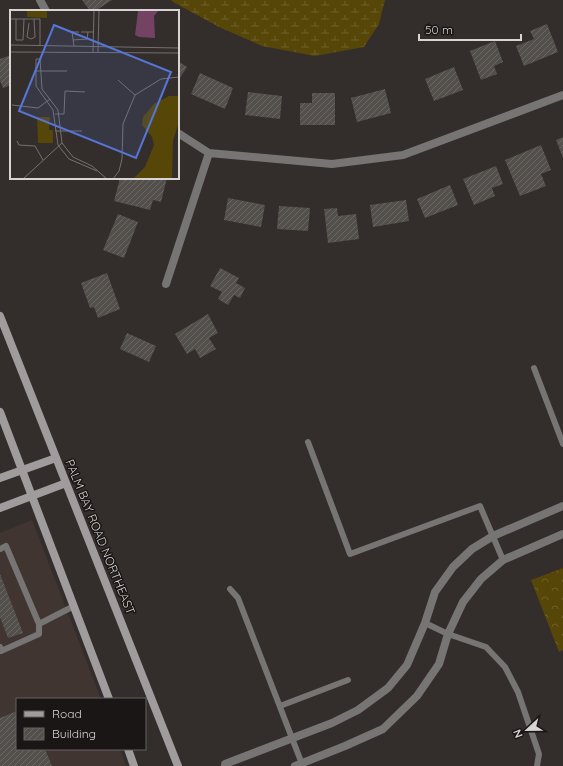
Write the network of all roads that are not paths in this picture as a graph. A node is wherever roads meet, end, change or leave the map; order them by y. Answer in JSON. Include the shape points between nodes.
{"nodes":[{"id":1,"x":40,"y":0,"type":"edge"},
{"id":2,"x":45,"y":10,"type":"edge"},
{"id":3,"x":563,"y":95,"type":"edge"},
{"id":4,"x":179,"y":134,"type":"edge"},
{"id":5,"x":209,"y":153,"type":"junction"},
{"id":6,"x":166,"y":284,"type":"dead end"},
{"id":7,"x":0,"y":316,"type":"edge"},
{"id":8,"x":534,"y":368,"type":"dead end"},
{"id":9,"x":0,"y":412,"type":"edge"},
{"id":10,"x":308,"y":442,"type":"dead end"},
{"id":11,"x":563,"y":444,"type":"edge"},
{"id":12,"x":56,"y":458,"type":"junction"},
{"id":13,"x":22,"y":469,"type":"junction"},
{"id":14,"x":0,"y":478,"type":"edge"},
{"id":15,"x":66,"y":483,"type":"junction"},
{"id":16,"x":31,"y":496,"type":"junction"},
{"id":17,"x":563,"y":506,"type":"edge"},
{"id":18,"x":0,"y":508,"type":"edge"},
{"id":19,"x":563,"y":534,"type":"edge"},
{"id":20,"x":493,"y":536,"type":"junction"},
{"id":21,"x":0,"y":548,"type":"edge"},
{"id":22,"x":503,"y":560,"type":"junction"},
{"id":23,"x":230,"y":589,"type":"dead end"},
{"id":24,"x":74,"y":606,"type":"junction"},
{"id":25,"x":425,"y":623,"type":"junction"},
{"id":26,"x":39,"y":624,"type":"junction"},
{"id":27,"x":448,"y":634,"type":"junction"},
{"id":28,"x":0,"y":647,"type":"edge"},
{"id":29,"x":348,"y":680,"type":"dead end"},
{"id":30,"x":109,"y":698,"type":"edge"},
{"id":31,"x":280,"y":706,"type":"junction"},
{"id":32,"x":292,"y":739,"type":"junction"},
{"id":33,"x":128,"y":750,"type":"edge"},
{"id":34,"x":299,"y":765,"type":"edge"},
{"id":35,"x":134,"y":766,"type":"edge"},
{"id":36,"x":178,"y":766,"type":"edge"},
{"id":37,"x":225,"y":766,"type":"edge"},
{"id":38,"x":537,"y":766,"type":"edge"}],
"edges":[{"from":1,"to":2,"type":"street"},
{"from":3,"to":5,"type":"street","via":[[403,155],[332,164]]},
{"from":4,"to":5,"type":"street"},
{"from":5,"to":6,"type":"street"},
{"from":7,"to":12,"type":"main road","name":"PALM BAY ROAD NORTHEAST"},
{"from":8,"to":11,"type":"lane"},
{"from":9,"to":13,"type":"main road"},
{"from":10,"to":20,"type":"lane","via":[[350,554],[480,506]]},
{"from":12,"to":13,"type":"main road"},
{"from":12,"to":15,"type":"main road","name":"PALM BAY ROAD NORTHEAST"},
{"from":13,"to":14,"type":"main road"},
{"from":13,"to":16,"type":"main road"},
{"from":15,"to":16,"type":"main road"},
{"from":15,"to":36,"type":"main road","name":"PALM BAY ROAD NORTHEAST"},
{"from":16,"to":18,"type":"main road"},
{"from":16,"to":24,"type":"main road"},
{"from":17,"to":20,"type":"street"},
{"from":19,"to":22,"type":"street"},
{"from":20,"to":22,"type":"lane"},
{"from":20,"to":25,"type":"street","via":[[472,549],[452,567],[435,592]]},
{"from":21,"to":26,"type":"lane","via":[[6,546]]},
{"from":22,"to":27,"type":"street","via":[[480,579],[463,602]]},
{"from":23,"to":31,"type":"lane","via":[[238,598]]},
{"from":24,"to":26,"type":"lane"},
{"from":24,"to":30,"type":"main road"},
{"from":25,"to":27,"type":"lane"},
{"from":25,"to":32,"type":"street","via":[[407,665],[388,688],[358,710],[332,724]]},
{"from":26,"to":28,"type":"lane","via":[[39,634],[1,651]]},
{"from":27,"to":34,"type":"street","via":[[438,664],[417,696],[383,729]]},
{"from":27,"to":38,"type":"lane","via":[[486,647],[505,667],[518,692],[539,754]]},
{"from":29,"to":31,"type":"lane"},
{"from":31,"to":32,"type":"lane"},
{"from":32,"to":34,"type":"lane"},
{"from":32,"to":37,"type":"street"},
{"from":33,"to":35,"type":"main road"}]}
